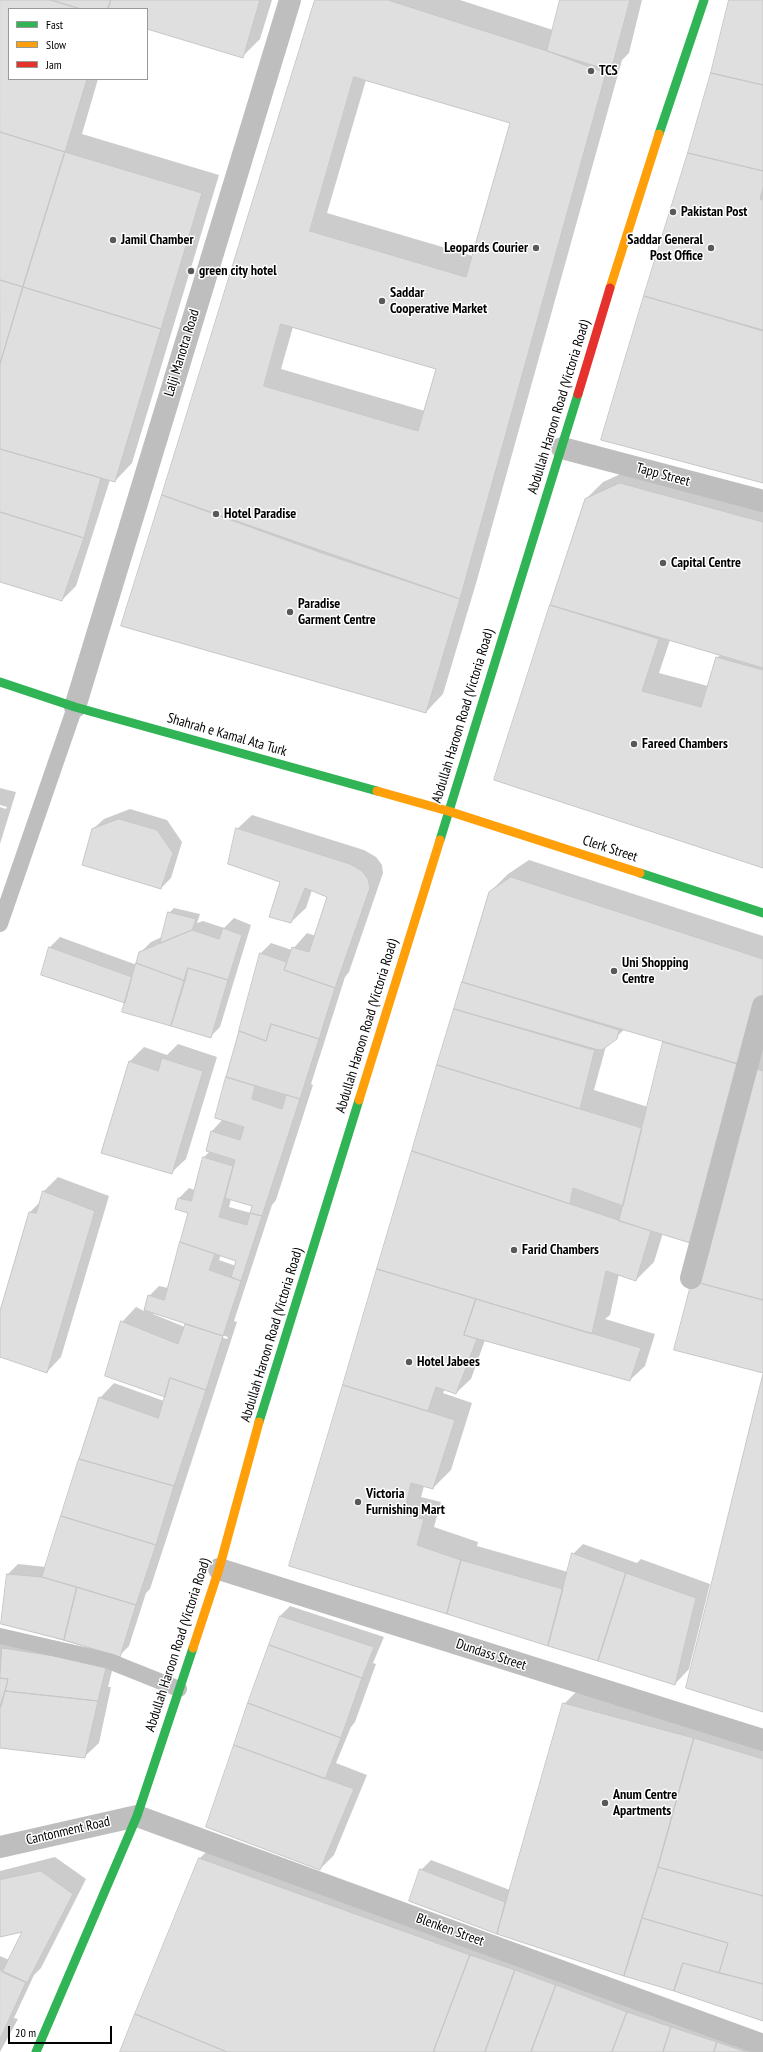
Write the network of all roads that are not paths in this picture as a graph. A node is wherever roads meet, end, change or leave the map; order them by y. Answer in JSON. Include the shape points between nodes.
{"nodes":[{"id":1,"x":290,"y":0,"type":"edge"},
{"id":2,"x":704,"y":0,"type":"edge"},
{"id":3,"x":562,"y":448,"type":"junction"},
{"id":4,"x":763,"y":501,"type":"edge"},
{"id":5,"x":0,"y":682,"type":"edge"},
{"id":6,"x":75,"y":707,"type":"junction"},
{"id":7,"x":448,"y":812,"type":"junction"},
{"id":8,"x":763,"y":913,"type":"edge"},
{"id":9,"x":0,"y":924,"type":"edge"},
{"id":10,"x":763,"y":1006,"type":"edge"},
{"id":11,"x":691,"y":1278,"type":"dead end"},
{"id":12,"x":219,"y":1569,"type":"junction"},
{"id":13,"x":0,"y":1636,"type":"edge"},
{"id":14,"x":179,"y":1689,"type":"junction"},
{"id":15,"x":763,"y":1740,"type":"edge"},
{"id":16,"x":137,"y":1816,"type":"junction"},
{"id":17,"x":0,"y":1847,"type":"edge"},
{"id":18,"x":763,"y":2045,"type":"edge"},
{"id":19,"x":36,"y":2052,"type":"edge"}],
"edges":[{"from":1,"to":6,"type":"street","name":"Lalji Manotra Road"},
{"from":2,"to":3,"type":"main road","name":"Abdullah Haroon Road (Victoria Road)","via":[[625,236]]},
{"from":3,"to":4,"type":"street","name":"Tapp Street"},
{"from":3,"to":7,"type":"main road","name":"Abdullah Haroon Road (Victoria Road)"},
{"from":5,"to":6,"type":"main road","name":"Shahrah e Kamal Ata Turk"},
{"from":6,"to":7,"type":"main road","name":"Shahrah e Kamal Ata Turk"},
{"from":6,"to":9,"type":"lane"},
{"from":7,"to":8,"type":"main road","name":"Clerk Street"},
{"from":7,"to":12,"type":"main road","name":"Abdullah Haroon Road (Victoria Road)","via":[[262,1411]]},
{"from":10,"to":11,"type":"street"},
{"from":12,"to":14,"type":"main road","name":"Abdullah Haroon Road (Victoria Road)"},
{"from":12,"to":15,"type":"street","name":"Dundass Street"},
{"from":13,"to":14,"type":"lane","via":[[109,1660]]},
{"from":14,"to":16,"type":"main road","name":"Abdullah Haroon Road (Victoria Road)"},
{"from":16,"to":17,"type":"street","name":"Cantonment Road"},
{"from":16,"to":18,"type":"street","name":"Blenken Street"},
{"from":16,"to":19,"type":"main road","name":"Abdullah Haroon Road (Victoria Road)"}]}
